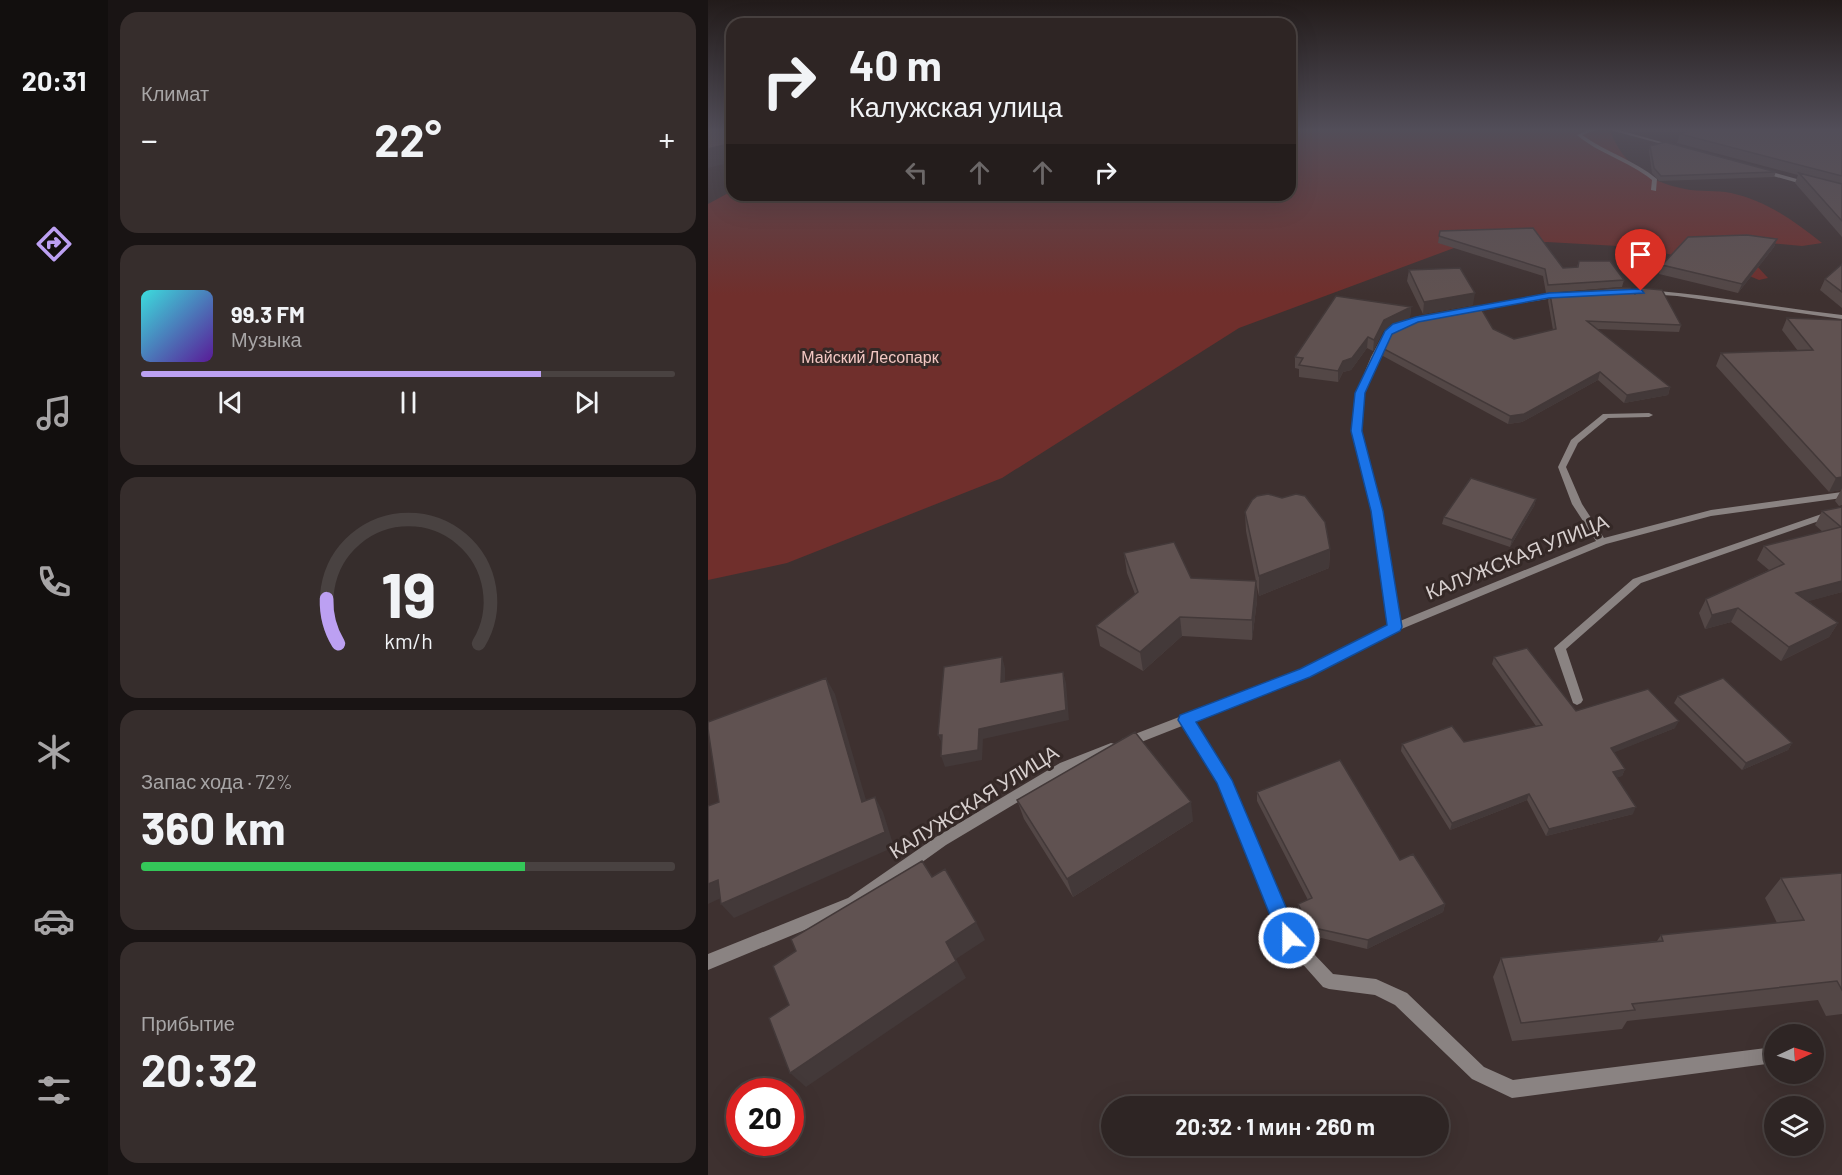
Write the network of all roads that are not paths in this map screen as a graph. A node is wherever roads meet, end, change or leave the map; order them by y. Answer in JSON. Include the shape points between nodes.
{"nodes":[{"id":1,"x":1655,"y":185,"type":"edge"},
{"id":2,"x":1812,"y":185,"type":"edge"},
{"id":3,"x":1820,"y":187,"type":"edge"},
{"id":4,"x":1654,"y":190,"type":"dead end"},
{"id":5,"x":1609,"y":292,"type":"edge"},
{"id":6,"x":1569,"y":294,"type":"edge"},
{"id":7,"x":1460,"y":312,"type":"edge"},
{"id":8,"x":1842,"y":317,"type":"edge"},
{"id":9,"x":1427,"y":318,"type":"edge"},
{"id":10,"x":1649,"y":415,"type":"dead end"},
{"id":11,"x":1842,"y":495,"type":"edge"},
{"id":12,"x":1842,"y":510,"type":"edge"},
{"id":13,"x":1602,"y":542,"type":"junction"},
{"id":14,"x":1395,"y":627,"type":"junction"},
{"id":15,"x":1577,"y":700,"type":"dead end"},
{"id":16,"x":1185,"y":720,"type":"junction"},
{"id":17,"x":708,"y":962,"type":"edge"},
{"id":18,"x":1764,"y":1056,"type":"edge"}],
"edges":[{"from":1,"to":4,"type":"street"},
{"from":2,"to":3,"type":"street"},
{"from":5,"to":8,"type":"street","via":[[1698,295]]},
{"from":6,"to":7,"type":"street"},
{"from":9,"to":14,"type":"street","via":[[1396,326],[1388,333],[1360,393],[1356,431],[1377,511]]},
{"from":10,"to":13,"type":"street","via":[[1606,416],[1574,442],[1562,468],[1577,504]]},
{"from":11,"to":13,"type":"street","name":"КАЛУЖСКАЯ УЛИЦА","via":[[1711,513]]},
{"from":12,"to":15,"type":"street","via":[[1637,581],[1560,648]]},
{"from":13,"to":14,"type":"street","name":"КАЛУЖСКАЯ УЛИЦА"},
{"from":14,"to":16,"type":"street","name":"КАЛУЖСКАЯ УЛИЦА","via":[[1305,673]]},
{"from":16,"to":17,"type":"street","name":"КАЛУЖСКАЯ УЛИЦА","via":[[1065,766],[940,841],[853,903]]},
{"from":16,"to":18,"type":"street","via":[[1224,780],[1289,938],[1329,981],[1376,987],[1401,999],[1478,1073],[1512,1089]]}]}
